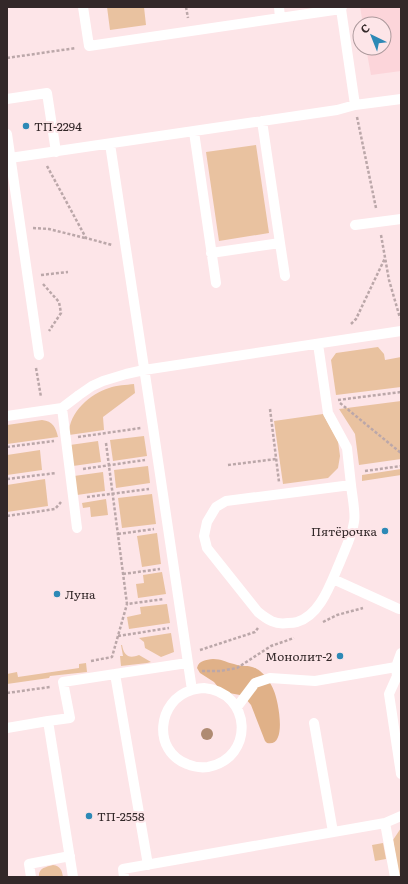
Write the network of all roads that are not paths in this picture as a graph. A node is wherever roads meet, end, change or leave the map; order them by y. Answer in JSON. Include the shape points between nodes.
{"nodes":[{"id":1,"x":83,"y":7,"type":"edge"},
{"id":2,"x":279,"y":7,"type":"edge"},
{"id":3,"x":341,"y":8,"type":"edge"},
{"id":4,"x":280,"y":18,"type":"junction"},
{"id":5,"x":7,"y":99,"type":"edge"},
{"id":6,"x":401,"y":99,"type":"edge"},
{"id":7,"x":355,"y":105,"type":"junction"},
{"id":8,"x":262,"y":122,"type":"junction"},
{"id":9,"x":194,"y":132,"type":"junction"},
{"id":10,"x":7,"y":134,"type":"edge"},
{"id":11,"x":110,"y":144,"type":"junction"},
{"id":12,"x":56,"y":152,"type":"junction"},
{"id":13,"x":10,"y":158,"type":"junction"},
{"id":14,"x":401,"y":219,"type":"edge"},
{"id":15,"x":355,"y":224,"type":"dead end"},
{"id":16,"x":280,"y":243,"type":"junction"},
{"id":17,"x":211,"y":253,"type":"junction"},
{"id":18,"x":285,"y":276,"type":"dead end"},
{"id":19,"x":216,"y":283,"type":"dead end"},
{"id":20,"x":401,"y":331,"type":"edge"},
{"id":21,"x":318,"y":344,"type":"junction"},
{"id":22,"x":39,"y":355,"type":"dead end"},
{"id":23,"x":144,"y":370,"type":"junction"},
{"id":24,"x":62,"y":408,"type":"junction"},
{"id":25,"x":7,"y":416,"type":"edge"},
{"id":26,"x":351,"y":485,"type":"junction"},
{"id":27,"x":77,"y":528,"type":"dead end"},
{"id":28,"x":332,"y":579,"type":"junction"},
{"id":29,"x":400,"y":612,"type":"edge"},
{"id":30,"x":401,"y":654,"type":"edge"},
{"id":31,"x":187,"y":658,"type":"junction"},
{"id":32,"x":398,"y":673,"type":"edge"},
{"id":33,"x":116,"y":674,"type":"junction"},
{"id":34,"x":192,"y":690,"type":"junction"},
{"id":35,"x":236,"y":708,"type":"junction"},
{"id":36,"x":48,"y":721,"type":"junction"},
{"id":37,"x":314,"y":723,"type":"dead end"},
{"id":38,"x":7,"y":728,"type":"edge"},
{"id":39,"x":398,"y":732,"type":"edge"},
{"id":40,"x":401,"y":774,"type":"edge"},
{"id":41,"x":401,"y":816,"type":"edge"},
{"id":42,"x":385,"y":823,"type":"junction"},
{"id":43,"x":334,"y":832,"type":"junction"},
{"id":44,"x":70,"y":856,"type":"junction"},
{"id":45,"x":148,"y":865,"type":"junction"},
{"id":46,"x":31,"y":877,"type":"edge"},
{"id":47,"x":73,"y":877,"type":"edge"},
{"id":48,"x":124,"y":877,"type":"edge"},
{"id":49,"x":395,"y":877,"type":"edge"}],
"edges":[{"from":1,"to":4,"type":"lane","via":[[89,46]]},
{"from":2,"to":4,"type":"lane"},
{"from":3,"to":4,"type":"lane"},
{"from":3,"to":7,"type":"lane"},
{"from":5,"to":12,"type":"lane","via":[[47,93]]},
{"from":6,"to":7,"type":"lane"},
{"from":7,"to":8,"type":"lane"},
{"from":8,"to":9,"type":"lane"},
{"from":8,"to":16,"type":"lane"},
{"from":9,"to":11,"type":"lane"},
{"from":9,"to":17,"type":"lane"},
{"from":10,"to":13,"type":"lane"},
{"from":11,"to":12,"type":"lane"},
{"from":11,"to":23,"type":"lane"},
{"from":12,"to":13,"type":"lane"},
{"from":13,"to":22,"type":"lane","via":[[20,227],[32,277]]},
{"from":14,"to":15,"type":"lane"},
{"from":16,"to":17,"type":"lane"},
{"from":16,"to":18,"type":"lane"},
{"from":17,"to":19,"type":"lane"},
{"from":20,"to":21,"type":"lane"},
{"from":21,"to":23,"type":"lane"},
{"from":21,"to":26,"type":"lane","via":[[328,413],[347,448]]},
{"from":23,"to":24,"type":"lane","via":[[92,386]]},
{"from":23,"to":31,"type":"lane"},
{"from":24,"to":25,"type":"lane"},
{"from":24,"to":27,"type":"lane"},
{"from":26,"to":28,"type":"lane","via":[[354,521]]},
{"from":26,"to":28,"type":"lane","via":[[226,501],[216,507],[207,522],[204,536],[207,548],[258,612],[273,623],[298,622],[310,615],[324,598]]},
{"from":28,"to":29,"type":"lane"},
{"from":30,"to":32,"type":"lane"},
{"from":31,"to":33,"type":"lane"},
{"from":31,"to":34,"type":"lane"},
{"from":32,"to":35,"type":"lane","via":[[315,681],[270,678],[255,683]]},
{"from":32,"to":39,"type":"lane","via":[[389,694]]},
{"from":33,"to":36,"type":"lane","via":[[63,682],[70,718]]},
{"from":33,"to":45,"type":"lane"},
{"from":34,"to":35,"type":"lane","via":[[203,688],[216,691],[228,697]]},
{"from":34,"to":35,"type":"lane","via":[[178,697],[169,707],[164,718],[163,731],[172,754],[194,767],[219,764],[230,756],[242,734],[241,720]]},
{"from":36,"to":38,"type":"lane"},
{"from":36,"to":44,"type":"lane"},
{"from":37,"to":43,"type":"lane"},
{"from":39,"to":40,"type":"lane"},
{"from":41,"to":42,"type":"lane"},
{"from":42,"to":43,"type":"lane"},
{"from":42,"to":49,"type":"lane"},
{"from":43,"to":45,"type":"lane"},
{"from":44,"to":46,"type":"lane","via":[[29,864]]},
{"from":44,"to":47,"type":"lane"},
{"from":45,"to":48,"type":"lane","via":[[123,869]]}]}
